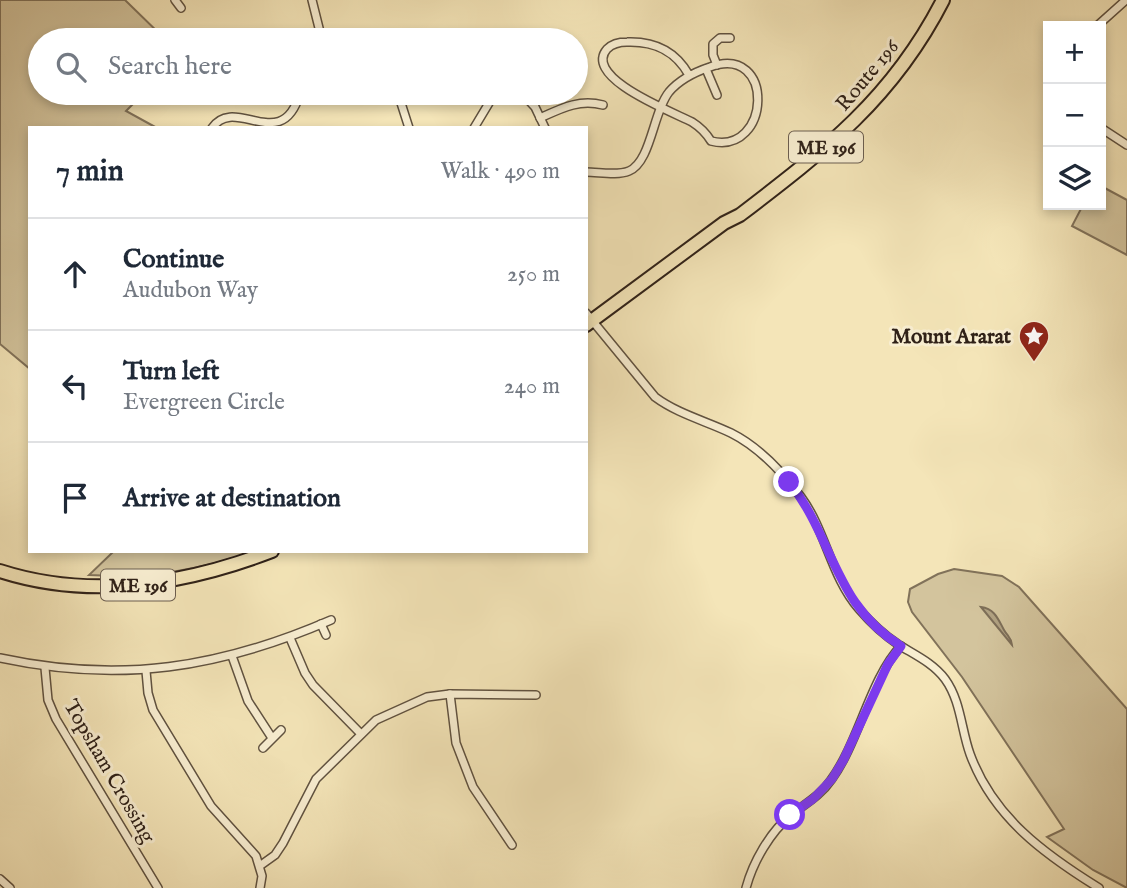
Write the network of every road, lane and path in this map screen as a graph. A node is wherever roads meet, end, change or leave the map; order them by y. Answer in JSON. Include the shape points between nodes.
{"nodes":[{"id":1,"x":175,"y":0,"type":"edge"},
{"id":2,"x":312,"y":0,"type":"edge"},
{"id":3,"x":943,"y":0,"type":"edge"},
{"id":4,"x":1126,"y":0,"type":"edge"},
{"id":5,"x":181,"y":8,"type":"dead end"},
{"id":6,"x":1103,"y":21,"type":"edge"},
{"id":7,"x":319,"y":28,"type":"edge"},
{"id":8,"x":730,"y":38,"type":"dead end"},
{"id":9,"x":717,"y":65,"type":"junction"},
{"id":10,"x":706,"y":69,"type":"junction"},
{"id":11,"x":689,"y":75,"type":"junction"},
{"id":12,"x":717,"y":94,"type":"dead end"},
{"id":13,"x":588,"y":102,"type":"edge"},
{"id":14,"x":296,"y":105,"type":"edge"},
{"id":15,"x":402,"y":105,"type":"edge"},
{"id":16,"x":488,"y":105,"type":"edge"},
{"id":17,"x":531,"y":105,"type":"edge"},
{"id":18,"x":566,"y":105,"type":"edge"},
{"id":19,"x":603,"y":105,"type":"dead end"},
{"id":20,"x":660,"y":106,"type":"junction"},
{"id":21,"x":540,"y":118,"type":"junction"},
{"id":22,"x":214,"y":126,"type":"edge"},
{"id":23,"x":410,"y":126,"type":"edge"},
{"id":24,"x":475,"y":126,"type":"edge"},
{"id":25,"x":544,"y":126,"type":"edge"},
{"id":26,"x":1106,"y":131,"type":"edge"},
{"id":27,"x":1127,"y":145,"type":"edge"},
{"id":28,"x":588,"y":172,"type":"edge"},
{"id":29,"x":591,"y":321,"type":"edge"},
{"id":30,"x":266,"y":553,"type":"edge"},
{"id":31,"x":0,"y":571,"type":"edge"},
{"id":32,"x":331,"y":620,"type":"dead end"},
{"id":33,"x":321,"y":624,"type":"junction"},
{"id":34,"x":326,"y":635,"type":"dead end"},
{"id":35,"x":290,"y":638,"type":"junction"},
{"id":36,"x":901,"y":646,"type":"junction"},
{"id":37,"x":232,"y":656,"type":"junction"},
{"id":38,"x":0,"y":658,"type":"edge"},
{"id":39,"x":45,"y":668,"type":"junction"},
{"id":40,"x":146,"y":671,"type":"junction"},
{"id":41,"x":450,"y":694,"type":"junction"},
{"id":42,"x":536,"y":695,"type":"dead end"},
{"id":43,"x":281,"y":730,"type":"dead end"},
{"id":44,"x":361,"y":734,"type":"junction"},
{"id":45,"x":272,"y":738,"type":"junction"},
{"id":46,"x":262,"y":748,"type":"dead end"},
{"id":47,"x":512,"y":845,"type":"dead end"},
{"id":48,"x":261,"y":865,"type":"junction"},
{"id":49,"x":0,"y":879,"type":"edge"},
{"id":50,"x":10,"y":888,"type":"edge"},
{"id":51,"x":158,"y":888,"type":"edge"},
{"id":52,"x":260,"y":888,"type":"edge"},
{"id":53,"x":746,"y":888,"type":"edge"},
{"id":54,"x":1099,"y":888,"type":"edge"}],
"edges":[{"from":1,"to":5,"type":"street"},
{"from":2,"to":7,"type":"street"},
{"from":3,"to":29,"type":"highway","name":"Route 196","number":"ME 196","via":[[912,51],[843,133],[728,228]]},
{"from":4,"to":6,"type":"street"},
{"from":8,"to":9,"type":"street","via":[[713,44]]},
{"from":9,"to":10,"type":"street"},
{"from":9,"to":20,"type":"street","via":[[738,67],[756,80],[754,117],[748,131],[736,140],[724,144],[711,141],[694,123]]},
{"from":10,"to":11,"type":"street"},
{"from":10,"to":12,"type":"street"},
{"from":11,"to":20,"type":"street"},
{"from":11,"to":20,"type":"street","via":[[665,48],[652,43],[617,42],[607,49],[603,60],[613,78]]},
{"from":13,"to":19,"type":"street"},
{"from":14,"to":22,"type":"street","via":[[272,124],[228,116]]},
{"from":15,"to":23,"type":"street"},
{"from":16,"to":24,"type":"street"},
{"from":17,"to":21,"type":"street"},
{"from":18,"to":21,"type":"street"},
{"from":20,"to":28,"type":"street","via":[[645,154],[634,169]]},
{"from":21,"to":25,"type":"street"},
{"from":26,"to":27,"type":"street"},
{"from":29,"to":36,"type":"street","via":[[655,397],[733,434],[783,475],[803,499],[857,607]]},
{"from":30,"to":31,"type":"highway","number":"ME 196","via":[[167,582],[66,583]]},
{"from":32,"to":33,"type":"street"},
{"from":33,"to":34,"type":"street"},
{"from":33,"to":35,"type":"street"},
{"from":35,"to":37,"type":"street"},
{"from":35,"to":44,"type":"street","via":[[313,685]]},
{"from":36,"to":53,"type":"street","via":[[832,779],[770,839]]},
{"from":36,"to":54,"type":"street","via":[[934,667],[949,685],[978,775],[1002,812],[1044,851]]},
{"from":37,"to":40,"type":"street"},
{"from":37,"to":45,"type":"street","via":[[248,701]]},
{"from":38,"to":39,"type":"street"},
{"from":39,"to":40,"type":"street"},
{"from":39,"to":51,"type":"street","name":"Topsham Crossing","via":[[48,700],[56,719]]},
{"from":40,"to":48,"type":"street","via":[[150,702],[166,732],[211,806]]},
{"from":41,"to":42,"type":"street"},
{"from":41,"to":44,"type":"street","via":[[426,697],[376,720]]},
{"from":41,"to":47,"type":"street","via":[[456,743],[473,787]]},
{"from":43,"to":45,"type":"street"},
{"from":44,"to":48,"type":"street","via":[[316,779],[283,843]]},
{"from":45,"to":46,"type":"street"},
{"from":48,"to":52,"type":"street"},
{"from":49,"to":50,"type":"street"}]}
